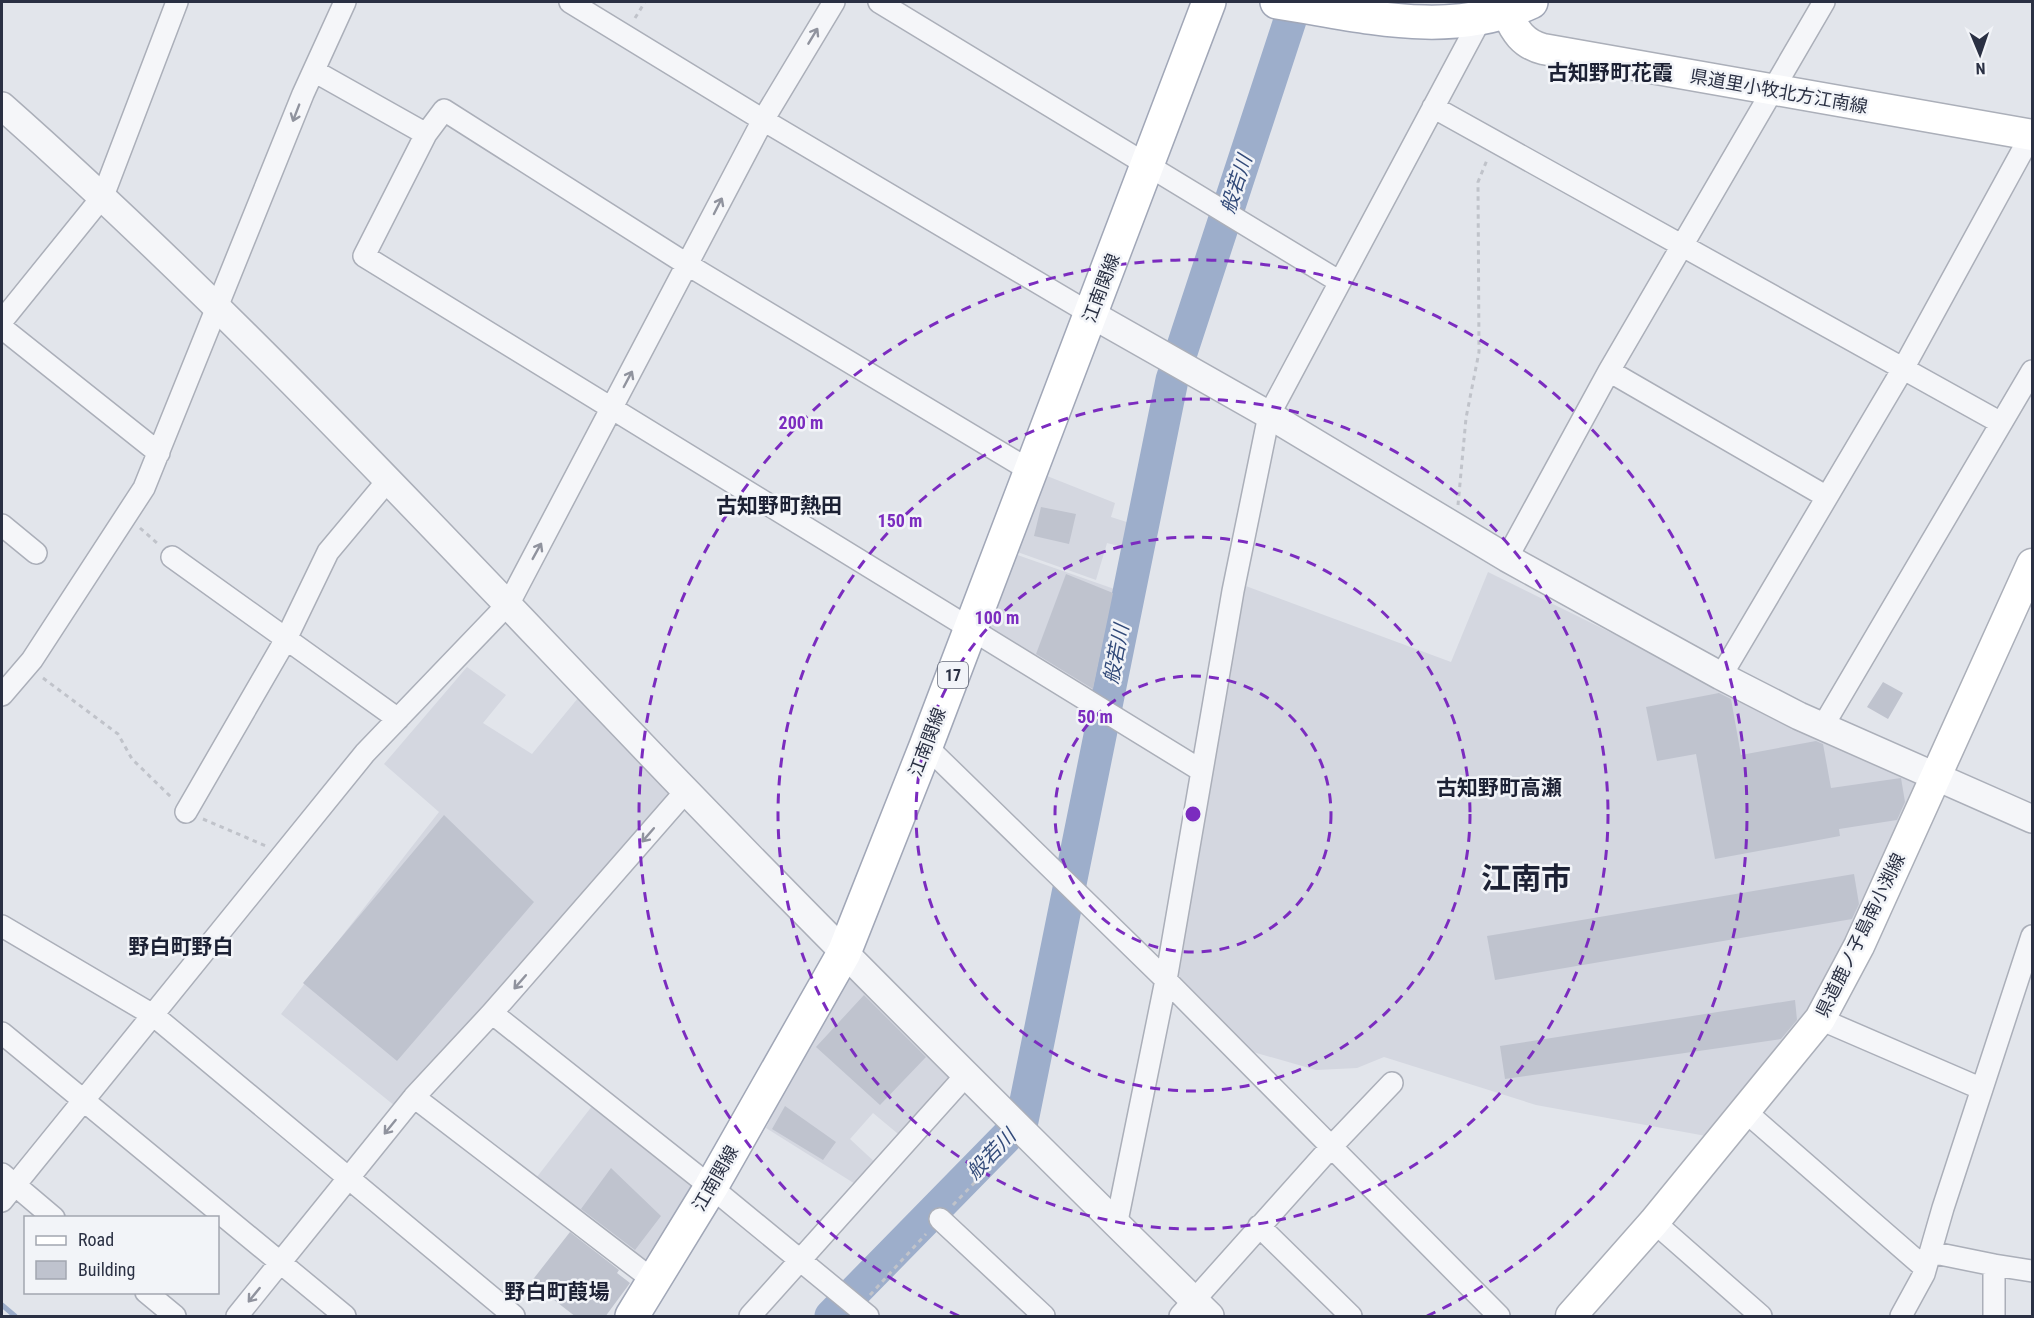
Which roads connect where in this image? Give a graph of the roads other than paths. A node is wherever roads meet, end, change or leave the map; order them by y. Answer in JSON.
{"nodes":[{"id":1,"x":177,"y":2,"type":"edge"},
{"id":2,"x":345,"y":2,"type":"edge"},
{"id":3,"x":570,"y":2,"type":"edge"},
{"id":4,"x":834,"y":2,"type":"edge"},
{"id":5,"x":879,"y":2,"type":"edge"},
{"id":6,"x":1209,"y":2,"type":"edge"},
{"id":7,"x":1277,"y":2,"type":"edge"},
{"id":8,"x":1824,"y":2,"type":"edge"},
{"id":9,"x":1506,"y":11,"type":"edge"},
{"id":10,"x":314,"y":70,"type":"junction"},
{"id":11,"x":1774,"y":90,"type":"junction"},
{"id":12,"x":2,"y":106,"type":"edge"},
{"id":13,"x":1433,"y":107,"type":"junction"},
{"id":14,"x":763,"y":120,"type":"junction"},
{"id":15,"x":426,"y":134,"type":"junction"},
{"id":16,"x":2032,"y":135,"type":"edge"},
{"id":17,"x":1148,"y":164,"type":"junction"},
{"id":18,"x":103,"y":196,"type":"junction"},
{"id":19,"x":1682,"y":247,"type":"junction"},
{"id":20,"x":688,"y":265,"type":"junction"},
{"id":21,"x":1340,"y":282,"type":"junction"},
{"id":22,"x":217,"y":305,"type":"junction"},
{"id":23,"x":1091,"y":314,"type":"junction"},
{"id":24,"x":2,"y":321,"type":"edge"},
{"id":25,"x":2,"y":328,"type":"edge"},
{"id":26,"x":1904,"y":368,"type":"junction"},
{"id":27,"x":1609,"y":371,"type":"junction"},
{"id":28,"x":2032,"y":371,"type":"edge"},
{"id":29,"x":612,"y":411,"type":"junction"},
{"id":30,"x":1269,"y":415,"type":"junction"},
{"id":31,"x":2001,"y":423,"type":"junction"},
{"id":32,"x":159,"y":453,"type":"junction"},
{"id":33,"x":1031,"y":471,"type":"junction"},
{"id":34,"x":389,"y":479,"type":"junction"},
{"id":35,"x":1827,"y":497,"type":"junction"},
{"id":36,"x":2,"y":525,"type":"edge"},
{"id":37,"x":36,"y":553,"type":"dead end"},
{"id":38,"x":172,"y":557,"type":"road end"},
{"id":39,"x":1507,"y":558,"type":"junction"},
{"id":40,"x":2032,"y":564,"type":"edge"},
{"id":41,"x":508,"y":603,"type":"junction"},
{"id":42,"x":970,"y":631,"type":"junction"},
{"id":43,"x":286,"y":639,"type":"junction"},
{"id":44,"x":1720,"y":676,"type":"junction"},
{"id":45,"x":2,"y":695,"type":"edge"},
{"id":46,"x":398,"y":719,"type":"junction"},
{"id":47,"x":1823,"y":726,"type":"junction"},
{"id":48,"x":926,"y":746,"type":"junction"},
{"id":49,"x":1202,"y":771,"type":"junction"},
{"id":50,"x":1935,"y":776,"type":"junction"},
{"id":51,"x":686,"y":791,"type":"junction"},
{"id":52,"x":186,"y":812,"type":"road end"},
{"id":53,"x":2032,"y":819,"type":"edge"},
{"id":54,"x":2,"y":926,"type":"edge"},
{"id":55,"x":2032,"y":936,"type":"edge"},
{"id":56,"x":844,"y":953,"type":"junction"},
{"id":57,"x":1166,"y":980,"type":"junction"},
{"id":58,"x":492,"y":1013,"type":"junction"},
{"id":59,"x":153,"y":1015,"type":"junction"},
{"id":60,"x":1820,"y":1019,"type":"junction"},
{"id":61,"x":2,"y":1033,"type":"edge"},
{"id":62,"x":967,"y":1074,"type":"junction"},
{"id":63,"x":1392,"y":1083,"type":"dead end"},
{"id":64,"x":1982,"y":1089,"type":"junction"},
{"id":65,"x":414,"y":1097,"type":"junction"},
{"id":66,"x":84,"y":1101,"type":"junction"},
{"id":67,"x":1746,"y":1112,"type":"junction"},
{"id":68,"x":1330,"y":1147,"type":"junction"},
{"id":69,"x":349,"y":1178,"type":"junction"},
{"id":70,"x":6,"y":1187,"type":"edge"},
{"id":71,"x":711,"y":1187,"type":"junction"},
{"id":72,"x":51,"y":1216,"type":"edge"},
{"id":73,"x":940,"y":1219,"type":"dead end"},
{"id":74,"x":1654,"y":1222,"type":"junction"},
{"id":75,"x":1116,"y":1226,"type":"junction"},
{"id":76,"x":1258,"y":1226,"type":"junction"},
{"id":77,"x":1928,"y":1260,"type":"junction"},
{"id":78,"x":802,"y":1261,"type":"junction"},
{"id":79,"x":281,"y":1262,"type":"junction"},
{"id":80,"x":1994,"y":1264,"type":"junction"},
{"id":81,"x":2032,"y":1271,"type":"edge"},
{"id":82,"x":653,"y":1280,"type":"junction"},
{"id":83,"x":147,"y":1294,"type":"edge"},
{"id":84,"x":1194,"y":1311,"type":"edge"},
{"id":85,"x":175,"y":1317,"type":"edge"},
{"id":86,"x":237,"y":1317,"type":"edge"},
{"id":87,"x":345,"y":1317,"type":"edge"},
{"id":88,"x":514,"y":1317,"type":"edge"},
{"id":89,"x":632,"y":1317,"type":"edge"},
{"id":90,"x":750,"y":1317,"type":"edge"},
{"id":91,"x":868,"y":1317,"type":"edge"},
{"id":92,"x":1044,"y":1317,"type":"edge"},
{"id":93,"x":1351,"y":1317,"type":"edge"},
{"id":94,"x":1499,"y":1317,"type":"edge"},
{"id":95,"x":1571,"y":1317,"type":"edge"},
{"id":96,"x":1761,"y":1317,"type":"edge"},
{"id":97,"x":1901,"y":1317,"type":"edge"},
{"id":98,"x":1994,"y":1317,"type":"edge"}],
"edges":[{"from":1,"to":18,"type":"street"},
{"from":2,"to":10,"type":"street"},
{"from":3,"to":14,"type":"street"},
{"from":14,"to":4,"type":"street","one_way":true},
{"from":5,"to":17,"type":"street"},
{"from":6,"to":17,"type":"main road","name":"江南関線","number":"17"},
{"from":7,"to":9,"type":"main road"},
{"from":8,"to":11,"type":"street"},
{"from":9,"to":11,"type":"main road","name":"県道里小牧北方江南線"},
{"from":9,"to":13,"type":"street"},
{"from":10,"to":15,"type":"street"},
{"from":10,"to":22,"type":"street","one_way":true},
{"from":11,"to":16,"type":"main road","name":"県道里小牧北方江南線"},
{"from":11,"to":19,"type":"street"},
{"from":12,"to":18,"type":"street"},
{"from":13,"to":19,"type":"street"},
{"from":13,"to":21,"type":"street"},
{"from":20,"to":14,"type":"street","one_way":true},
{"from":14,"to":23,"type":"street"},
{"from":15,"to":20,"type":"street"},
{"from":15,"to":29,"type":"street"},
{"from":16,"to":26,"type":"street"},
{"from":17,"to":21,"type":"street"},
{"from":17,"to":23,"type":"main road","name":"江南関線","number":"17"},
{"from":18,"to":22,"type":"street"},
{"from":18,"to":24,"type":"street"},
{"from":19,"to":26,"type":"street"},
{"from":19,"to":27,"type":"street"},
{"from":29,"to":20,"type":"street","one_way":true},
{"from":20,"to":33,"type":"street"},
{"from":21,"to":30,"type":"street"},
{"from":22,"to":32,"type":"street"},
{"from":22,"to":34,"type":"street"},
{"from":23,"to":30,"type":"street"},
{"from":23,"to":33,"type":"main road","name":"江南関線","number":"17"},
{"from":25,"to":32,"type":"street"},
{"from":26,"to":31,"type":"street"},
{"from":26,"to":35,"type":"street"},
{"from":27,"to":35,"type":"street"},
{"from":27,"to":39,"type":"street"},
{"from":28,"to":31,"type":"street"},
{"from":41,"to":29,"type":"street","one_way":true},
{"from":29,"to":42,"type":"street"},
{"from":30,"to":39,"type":"street"},
{"from":30,"to":49,"type":"street"},
{"from":31,"to":47,"type":"street"},
{"from":32,"to":45,"type":"street"},
{"from":33,"to":42,"type":"main road","name":"江南関線","number":"17"},
{"from":34,"to":41,"type":"street"},
{"from":34,"to":43,"type":"street"},
{"from":35,"to":44,"type":"street"},
{"from":36,"to":37,"type":"street"},
{"from":38,"to":43,"type":"street"},
{"from":39,"to":44,"type":"street"},
{"from":40,"to":50,"type":"main road","name":"県道鹿ノ子島南小渕線"},
{"from":41,"to":46,"type":"street"},
{"from":41,"to":51,"type":"street"},
{"from":42,"to":48,"type":"main road","name":"江南関線","number":"17"},
{"from":42,"to":49,"type":"street"},
{"from":43,"to":46,"type":"street"},
{"from":43,"to":52,"type":"street"},
{"from":44,"to":47,"type":"street"},
{"from":46,"to":59,"type":"street"},
{"from":47,"to":50,"type":"street"},
{"from":48,"to":56,"type":"main road","name":"江南関線","number":"17"},
{"from":48,"to":57,"type":"street"},
{"from":49,"to":57,"type":"street"},
{"from":50,"to":53,"type":"street"},
{"from":50,"to":60,"type":"main road","name":"県道鹿ノ子島南小渕線"},
{"from":51,"to":56,"type":"street"},
{"from":51,"to":58,"type":"street","one_way":true},
{"from":54,"to":59,"type":"street"},
{"from":55,"to":64,"type":"street"},
{"from":56,"to":62,"type":"street"},
{"from":56,"to":71,"type":"main road","name":"江南関線","number":"17"},
{"from":57,"to":68,"type":"street"},
{"from":57,"to":75,"type":"street"},
{"from":58,"to":65,"type":"street"},
{"from":58,"to":71,"type":"street"},
{"from":59,"to":66,"type":"street"},
{"from":59,"to":69,"type":"street"},
{"from":60,"to":64,"type":"street"},
{"from":60,"to":67,"type":"main road","name":"県道鹿ノ子島南小渕線"},
{"from":61,"to":66,"type":"street"},
{"from":62,"to":75,"type":"street"},
{"from":62,"to":78,"type":"street"},
{"from":63,"to":68,"type":"street"},
{"from":64,"to":77,"type":"street"},
{"from":65,"to":69,"type":"street","one_way":true},
{"from":65,"to":82,"type":"street"},
{"from":66,"to":70,"type":"street"},
{"from":66,"to":79,"type":"street"},
{"from":67,"to":74,"type":"main road","name":"県道鹿ノ子島南小渕線"},
{"from":67,"to":77,"type":"street"},
{"from":68,"to":76,"type":"street"},
{"from":68,"to":94,"type":"street"},
{"from":69,"to":79,"type":"street"},
{"from":69,"to":88,"type":"street"},
{"from":70,"to":72,"type":"street"},
{"from":71,"to":78,"type":"street"},
{"from":71,"to":82,"type":"main road","name":"江南関線","number":"17"},
{"from":73,"to":92,"type":"street"},
{"from":74,"to":95,"type":"main road","name":"県道鹿ノ子島南小渕線"},
{"from":74,"to":96,"type":"street"},
{"from":75,"to":84,"type":"street"},
{"from":76,"to":84,"type":"street"},
{"from":76,"to":93,"type":"street"},
{"from":77,"to":80,"type":"street"},
{"from":77,"to":97,"type":"street"},
{"from":78,"to":90,"type":"street"},
{"from":78,"to":91,"type":"street"},
{"from":79,"to":86,"type":"street","one_way":true},
{"from":79,"to":87,"type":"street"},
{"from":80,"to":81,"type":"street"},
{"from":80,"to":98,"type":"street"},
{"from":82,"to":89,"type":"main road","name":"江南関線","number":"17"},
{"from":83,"to":85,"type":"street"}]}
